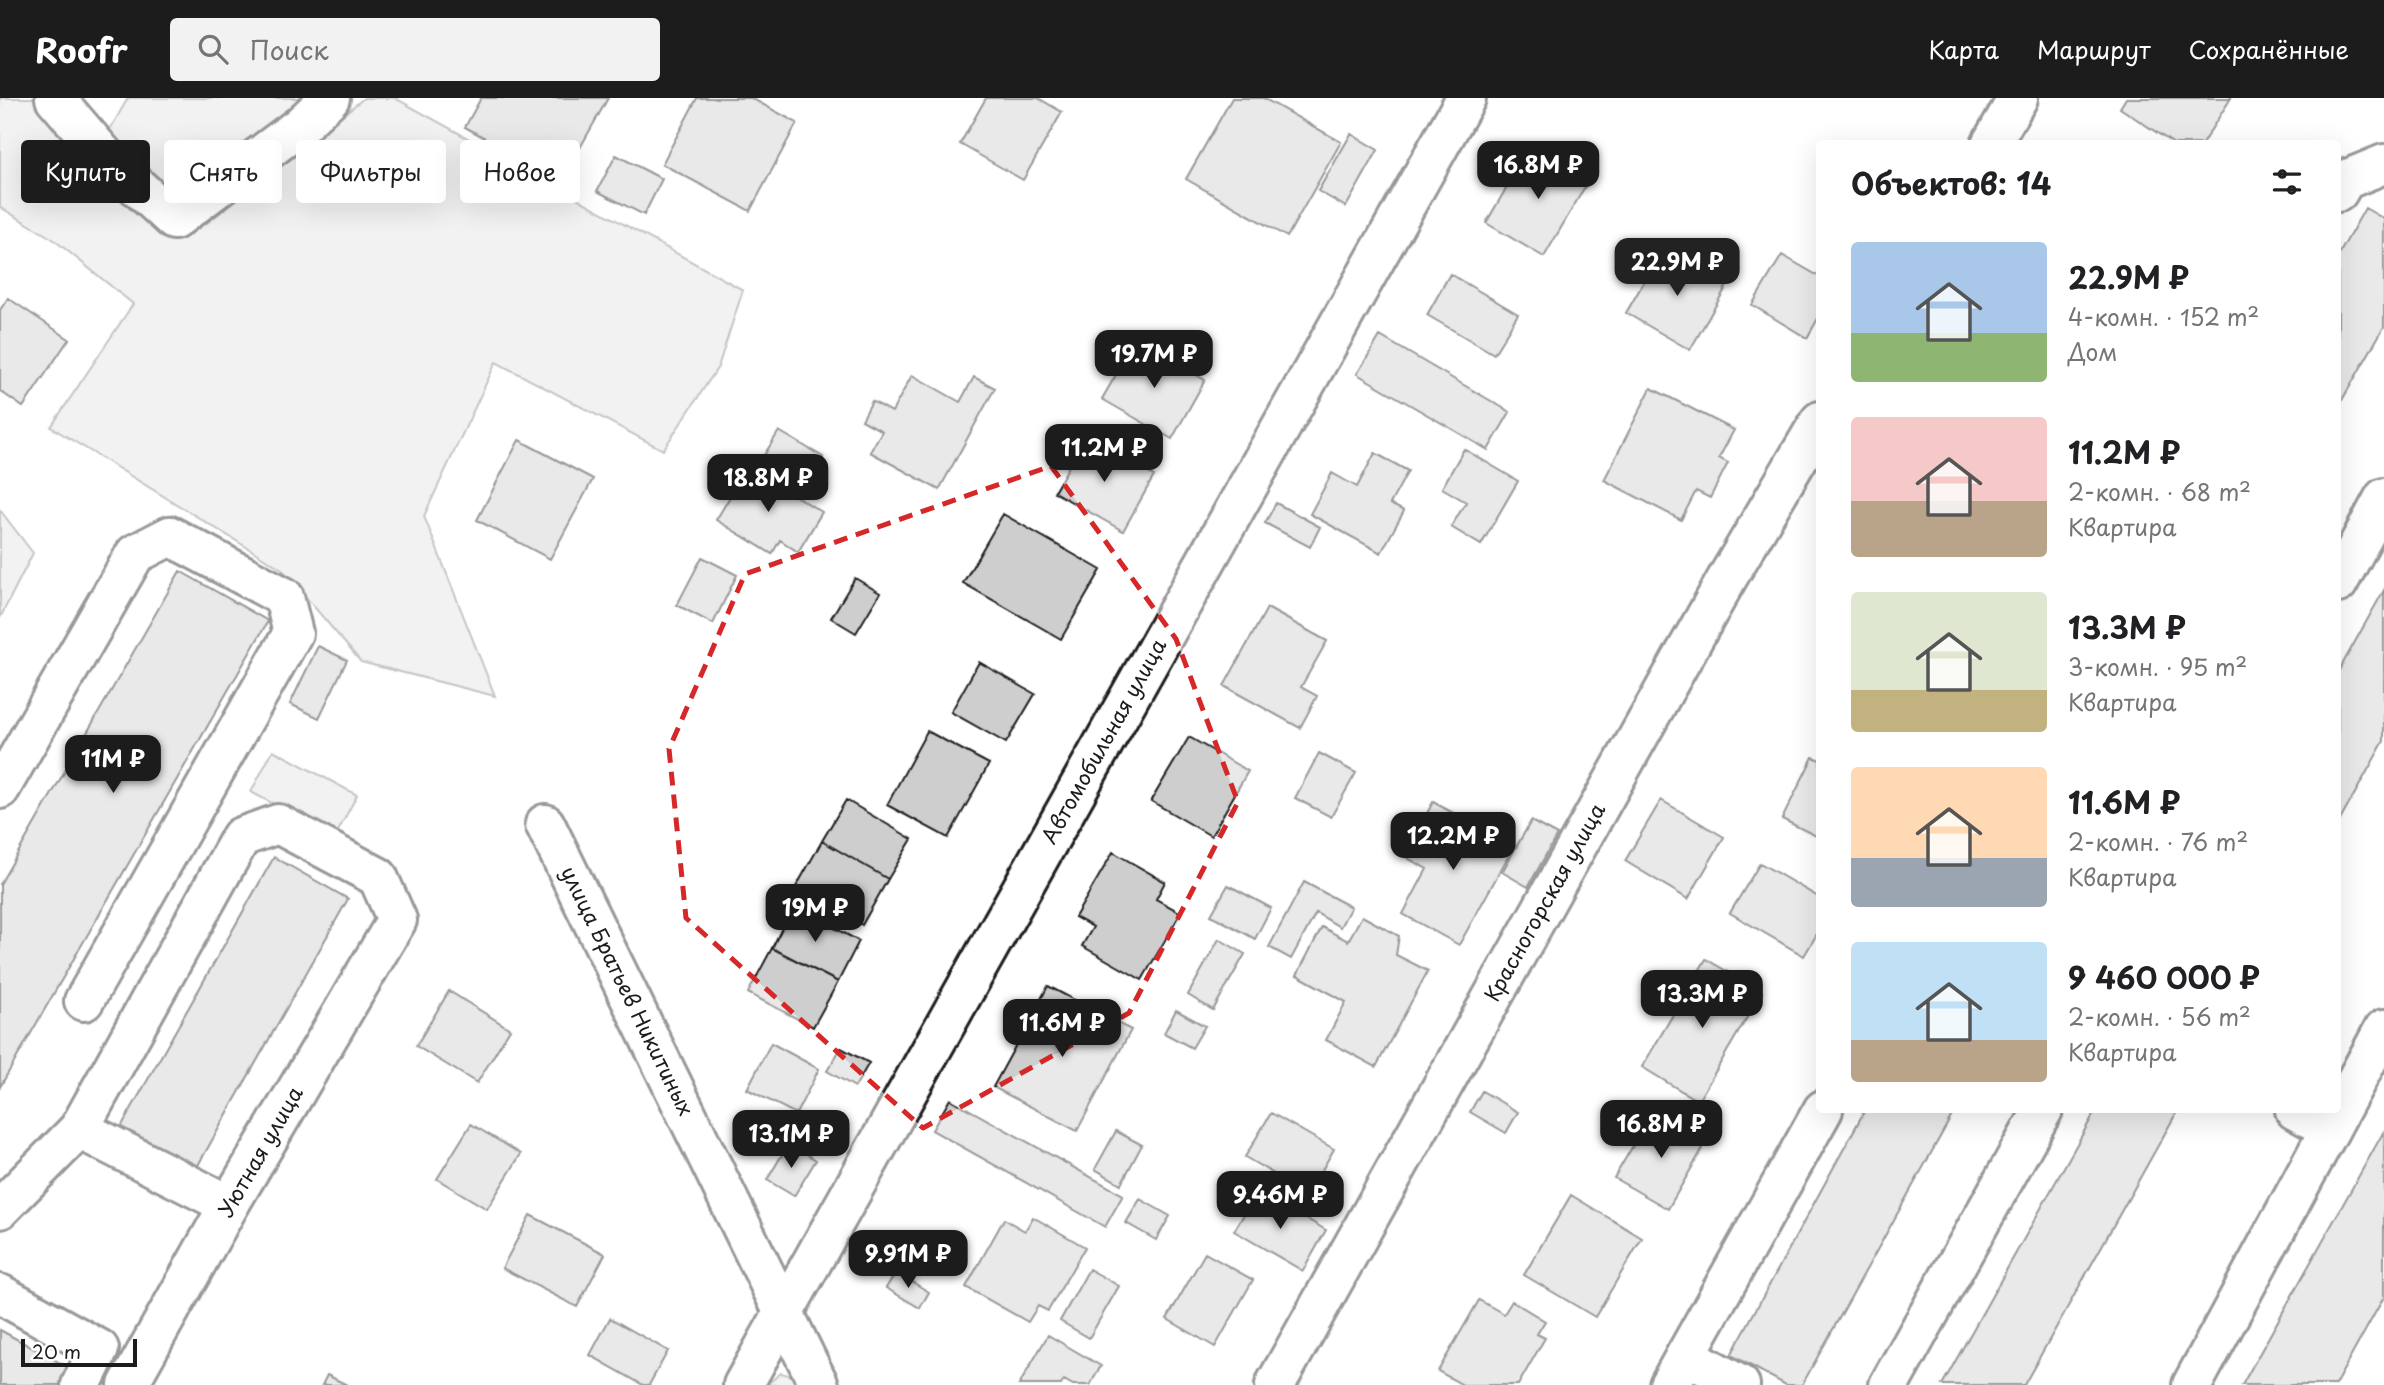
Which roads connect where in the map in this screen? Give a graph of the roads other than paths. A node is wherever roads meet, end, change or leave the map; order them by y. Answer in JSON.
{"nodes":[{"id":1,"x":55,"y":98,"type":"edge"},
{"id":2,"x":330,"y":98,"type":"edge"},
{"id":3,"x":1466,"y":98,"type":"edge"},
{"id":4,"x":2018,"y":98,"type":"edge"},
{"id":5,"x":1993,"y":140,"type":"edge"},
{"id":6,"x":2384,"y":164,"type":"edge"},
{"id":7,"x":2341,"y":187,"type":"edge"},
{"id":8,"x":1816,"y":428,"type":"edge"},
{"id":9,"x":2384,"y":498,"type":"edge"},
{"id":10,"x":2341,"y":577,"type":"edge"},
{"id":11,"x":0,"y":789,"type":"edge"},
{"id":12,"x":545,"y":824,"type":"dead end"},
{"id":13,"x":84,"y":1001,"type":"dead end"},
{"id":14,"x":2384,"y":1029,"type":"edge"},
{"id":15,"x":2341,"y":1109,"type":"edge"},
{"id":16,"x":1821,"y":1113,"type":"edge"},
{"id":17,"x":2041,"y":1113,"type":"edge"},
{"id":18,"x":2301,"y":1113,"type":"edge"},
{"id":19,"x":2339,"y":1113,"type":"edge"},
{"id":20,"x":79,"y":1129,"type":"junction"},
{"id":21,"x":2330,"y":1129,"type":"junction"},
{"id":22,"x":229,"y":1205,"type":"junction"},
{"id":23,"x":0,"y":1209,"type":"edge"},
{"id":24,"x":0,"y":1294,"type":"edge"},
{"id":25,"x":784,"y":1311,"type":"junction"},
{"id":26,"x":1677,"y":1370,"type":"edge"},
{"id":27,"x":81,"y":1385,"type":"edge"},
{"id":28,"x":128,"y":1385,"type":"edge"},
{"id":29,"x":743,"y":1385,"type":"edge"},
{"id":30,"x":819,"y":1385,"type":"edge"},
{"id":31,"x":1275,"y":1385,"type":"edge"},
{"id":32,"x":1740,"y":1385,"type":"edge"},
{"id":33,"x":1889,"y":1385,"type":"edge"},
{"id":34,"x":2192,"y":1385,"type":"edge"}],
"edges":[{"from":1,"to":2,"type":"street"},
{"from":3,"to":25,"type":"street","name":"Автомобильная улица"},
{"from":4,"to":5,"type":"street"},
{"from":6,"to":7,"type":"street"},
{"from":8,"to":31,"type":"street","name":"Красногорская улица"},
{"from":9,"to":10,"type":"street"},
{"from":11,"to":13,"type":"street"},
{"from":12,"to":25,"type":"street","name":"улица Братьев Никитиных"},
{"from":14,"to":15,"type":"street"},
{"from":16,"to":26,"type":"street"},
{"from":17,"to":33,"type":"street"},
{"from":18,"to":21,"type":"street"},
{"from":19,"to":21,"type":"street"},
{"from":20,"to":22,"type":"street"},
{"from":20,"to":22,"type":"street","name":"Уютная улица"},
{"from":20,"to":23,"type":"street"},
{"from":21,"to":34,"type":"street"},
{"from":22,"to":28,"type":"street","name":"Уютная улица"},
{"from":24,"to":27,"type":"street"},
{"from":25,"to":29,"type":"street","name":"Автомобильная улица"},
{"from":25,"to":30,"type":"street","name":"улица Братьев Никитиных"},
{"from":26,"to":32,"type":"street"}]}
